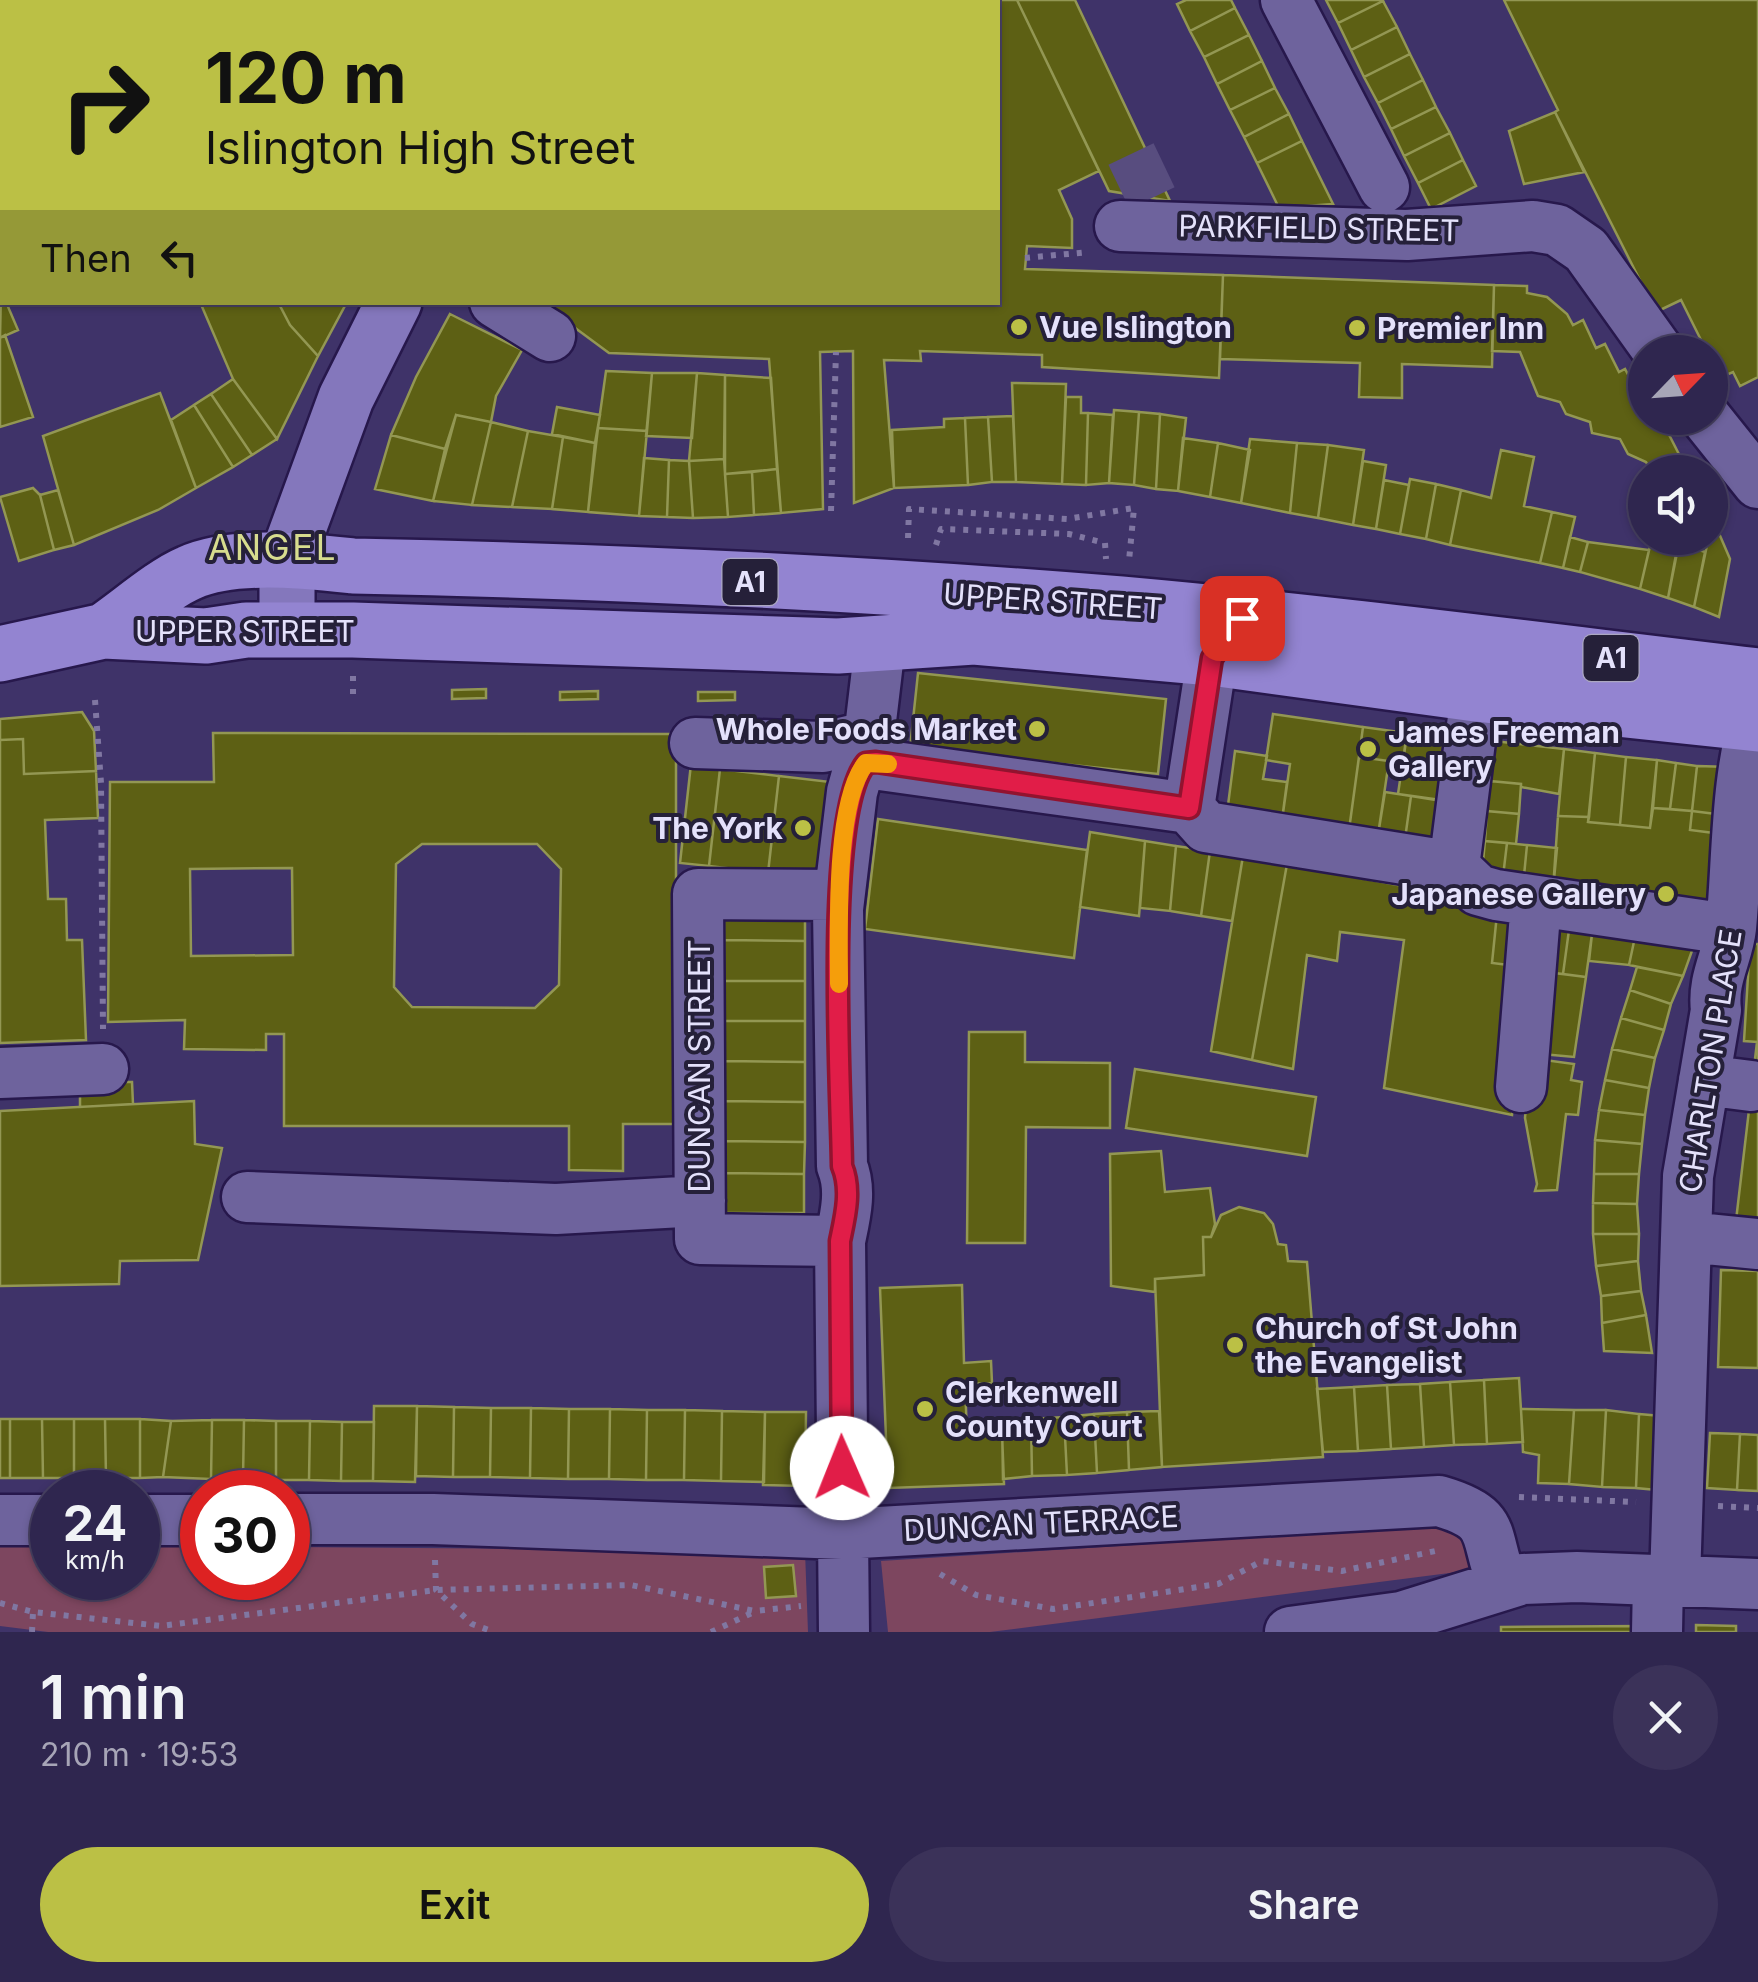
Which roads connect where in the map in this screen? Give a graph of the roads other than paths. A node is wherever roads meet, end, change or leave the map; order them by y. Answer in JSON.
{"nodes":[{"id":1,"x":1286,"y":0,"type":"edge"},
{"id":2,"x":1384,"y":187,"type":"dead end"},
{"id":3,"x":1146,"y":217,"type":"road end"},
{"id":4,"x":392,"y":305,"type":"edge"},
{"id":5,"x":500,"y":305,"type":"edge"},
{"id":6,"x":1648,"y":335,"type":"edge"},
{"id":7,"x":550,"y":336,"type":"dead end"},
{"id":8,"x":1720,"y":435,"type":"edge"},
{"id":9,"x":1758,"y":483,"type":"edge"},
{"id":10,"x":287,"y":559,"type":"junction"},
{"id":11,"x":288,"y":629,"type":"junction"},
{"id":12,"x":104,"y":631,"type":"junction"},
{"id":13,"x":1227,"y":638,"type":"junction"},
{"id":14,"x":880,"y":645,"type":"junction"},
{"id":15,"x":2,"y":646,"type":"edge"},
{"id":16,"x":1476,"y":694,"type":"junction"},
{"id":17,"x":1757,"y":708,"type":"edge"},
{"id":18,"x":881,"y":727,"type":"junction"},
{"id":19,"x":695,"y":743,"type":"dead end"},
{"id":20,"x":1189,"y":808,"type":"junction"},
{"id":21,"x":1454,"y":867,"type":"junction"},
{"id":22,"x":839,"y":895,"type":"junction"},
{"id":23,"x":1536,"y":902,"type":"junction"},
{"id":24,"x":1739,"y":930,"type":"edge"},
{"id":25,"x":103,"y":1069,"type":"road end"},
{"id":26,"x":0,"y":1073,"type":"edge"},
{"id":27,"x":1520,"y":1087,"type":"dead end"},
{"id":28,"x":247,"y":1197,"type":"dead end"},
{"id":29,"x":700,"y":1201,"type":"junction"},
{"id":30,"x":1687,"y":1237,"type":"junction"},
{"id":31,"x":840,"y":1241,"type":"junction"},
{"id":32,"x":1758,"y":1244,"type":"edge"},
{"id":33,"x":310,"y":1519,"type":"edge"},
{"id":34,"x":0,"y":1520,"type":"edge"},
{"id":35,"x":30,"y":1520,"type":"edge"},
{"id":36,"x":842,"y":1534,"type":"junction"},
{"id":37,"x":1667,"y":1580,"type":"junction"},
{"id":38,"x":1502,"y":1584,"type":"junction"},
{"id":39,"x":1758,"y":1584,"type":"edge"},
{"id":40,"x":826,"y":1619,"type":"edge"},
{"id":41,"x":1440,"y":1620,"type":"edge"},
{"id":42,"x":1290,"y":1632,"type":"edge"},
{"id":43,"x":1657,"y":1632,"type":"edge"}],
"edges":[{"from":1,"to":2,"type":"street"},
{"from":3,"to":6,"type":"street","name":"PARKFIELD STREET"},
{"from":4,"to":10,"type":"main road"},
{"from":5,"to":7,"type":"street"},
{"from":8,"to":9,"type":"street"},
{"from":10,"to":11,"type":"main road"},
{"from":10,"to":12,"type":"highway","name":"UPPER STREET","number":"A1"},
{"from":10,"to":13,"type":"highway","name":"UPPER STREET","number":"A1"},
{"from":11,"to":12,"type":"highway","name":"UPPER STREET","number":"A1"},
{"from":11,"to":14,"type":"highway","name":"UPPER STREET","number":"A1"},
{"from":12,"to":15,"type":"highway","number":"A1"},
{"from":13,"to":14,"type":"highway","name":"UPPER STREET","number":"A1"},
{"from":13,"to":16,"type":"highway","name":"UPPER STREET","number":"A1"},
{"from":13,"to":17,"type":"highway","name":"UPPER STREET","number":"A1"},
{"from":13,"to":20,"type":"street"},
{"from":14,"to":18,"type":"street"},
{"from":16,"to":17,"type":"highway","name":"UPPER STREET","number":"A1"},
{"from":16,"to":21,"type":"street"},
{"from":17,"to":30,"type":"street","name":"CHARLTON PLACE"},
{"from":18,"to":19,"type":"street"},
{"from":18,"to":20,"type":"street"},
{"from":18,"to":22,"type":"street"},
{"from":20,"to":21,"type":"street"},
{"from":21,"to":23,"type":"street"},
{"from":22,"to":29,"type":"street","name":"DUNCAN STREET"},
{"from":22,"to":31,"type":"street"},
{"from":23,"to":24,"type":"street"},
{"from":23,"to":27,"type":"street"},
{"from":25,"to":26,"type":"street"},
{"from":28,"to":29,"type":"street"},
{"from":29,"to":31,"type":"street","name":"DUNCAN STREET"},
{"from":30,"to":32,"type":"street"},
{"from":30,"to":37,"type":"street","name":"CHARLTON PLACE"},
{"from":31,"to":36,"type":"street"},
{"from":33,"to":36,"type":"street","name":"DUNCAN TERRACE"},
{"from":34,"to":35,"type":"street"},
{"from":36,"to":38,"type":"street","name":"DUNCAN TERRACE"},
{"from":36,"to":40,"type":"street"},
{"from":37,"to":38,"type":"street"},
{"from":37,"to":39,"type":"street"},
{"from":37,"to":43,"type":"street","name":"CHARLTON PLACE"},
{"from":38,"to":41,"type":"street"},
{"from":41,"to":42,"type":"street"}]}
